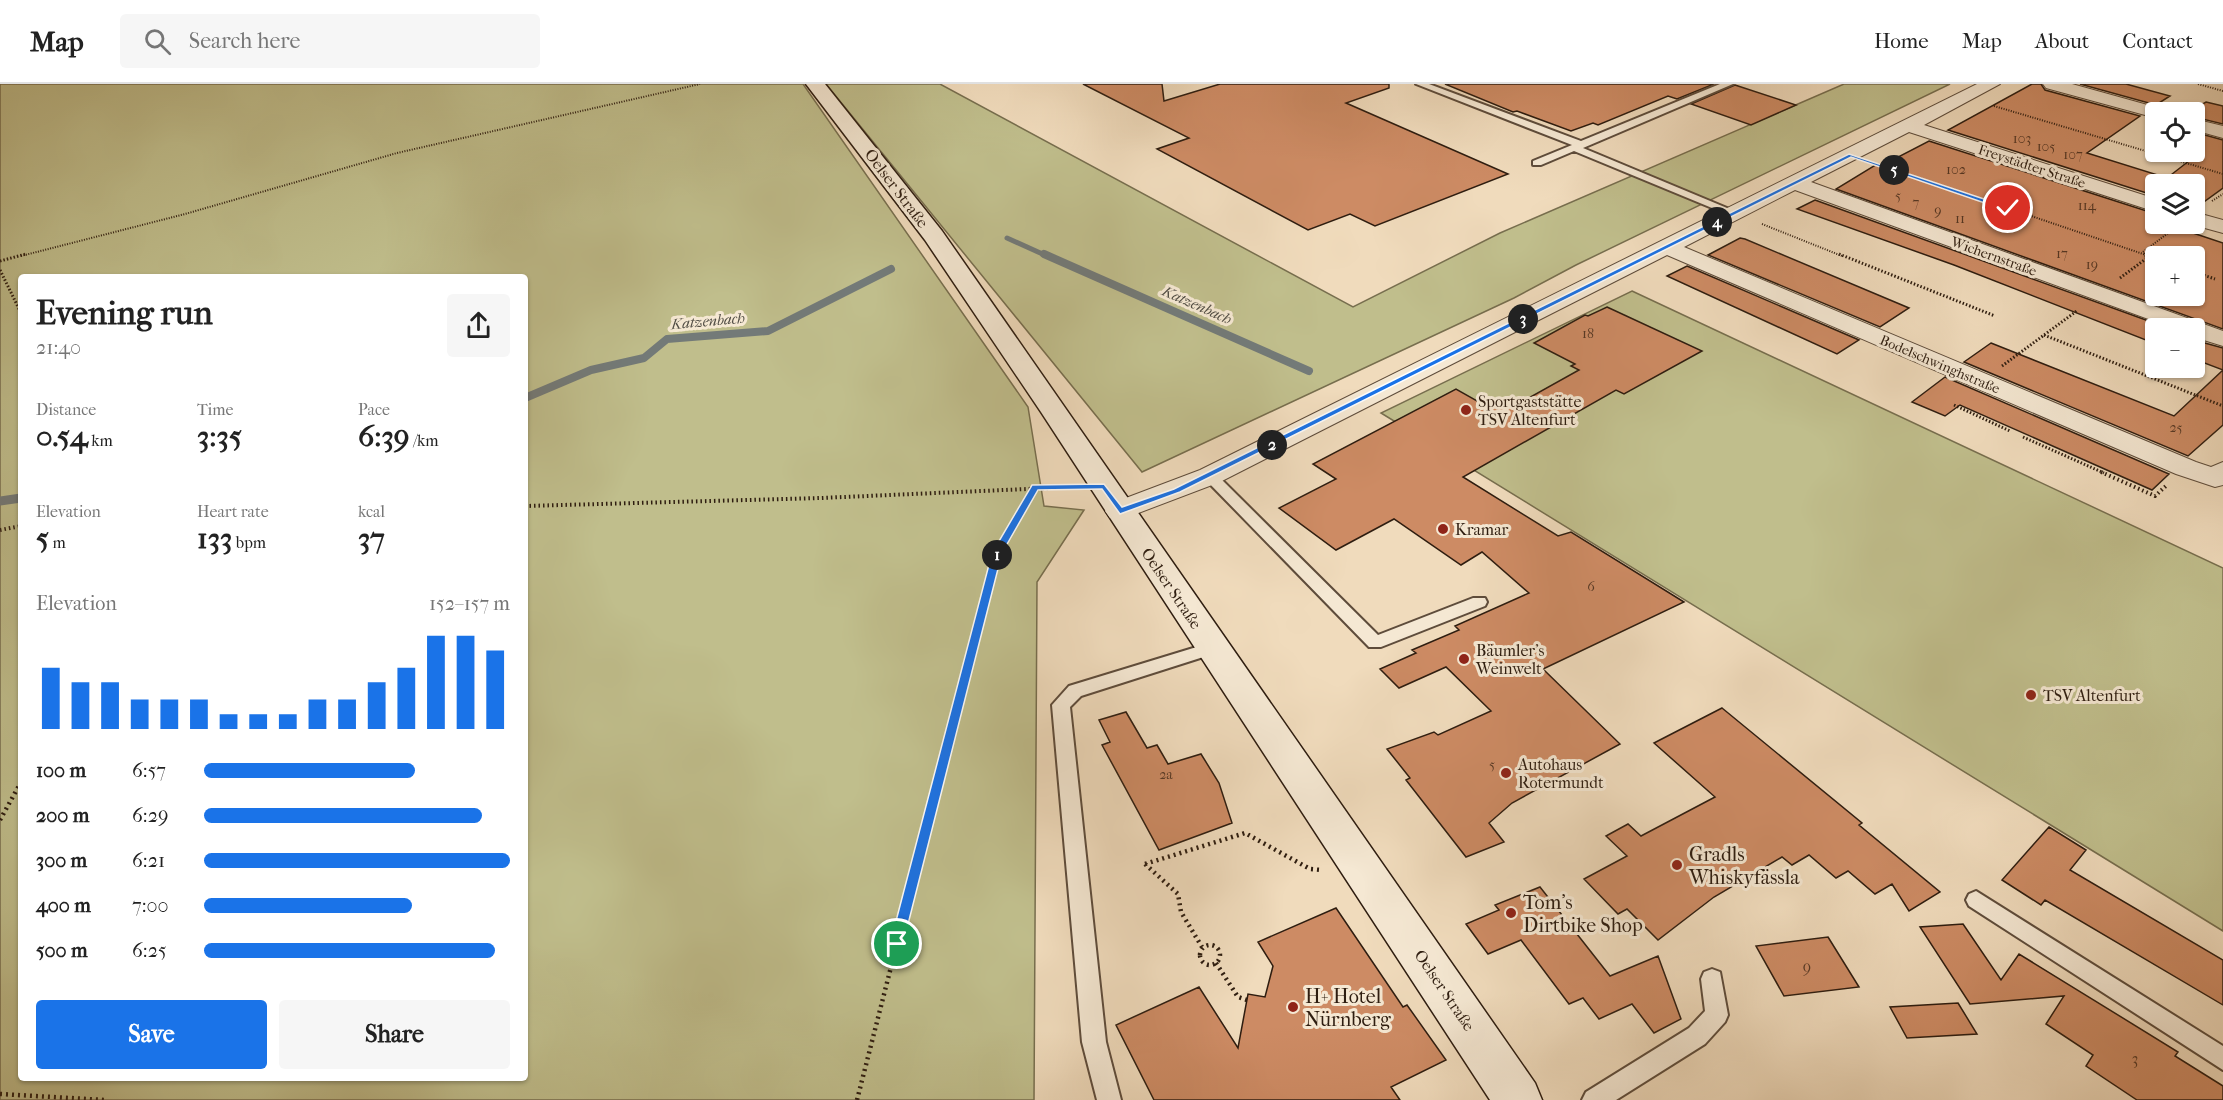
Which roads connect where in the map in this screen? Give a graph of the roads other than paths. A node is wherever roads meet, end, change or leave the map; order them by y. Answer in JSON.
{"nodes":[{"id":1,"x":815,"y":84,"type":"edge"},
{"id":2,"x":1421,"y":84,"type":"edge"},
{"id":3,"x":1728,"y":84,"type":"edge"},
{"id":4,"x":1991,"y":84,"type":"edge"},
{"id":5,"x":2052,"y":84,"type":"edge"},
{"id":6,"x":2145,"y":110,"type":"edge"},
{"id":7,"x":1909,"y":126,"type":"junction"},
{"id":8,"x":2205,"y":127,"type":"edge"},
{"id":9,"x":2223,"y":132,"type":"edge"},
{"id":10,"x":1578,"y":147,"type":"junction"},
{"id":11,"x":1537,"y":164,"type":"dead end"},
{"id":12,"x":1794,"y":183,"type":"junction"},
{"id":13,"x":2145,"y":202,"type":"edge"},
{"id":14,"x":1734,"y":213,"type":"junction"},
{"id":15,"x":2205,"y":221,"type":"edge"},
{"id":16,"x":2223,"y":227,"type":"edge"},
{"id":17,"x":1666,"y":247,"type":"junction"},
{"id":18,"x":2164,"y":318,"type":"edge"},
{"id":19,"x":2205,"y":333,"type":"edge"},
{"id":20,"x":2223,"y":339,"type":"edge"},
{"id":21,"x":2219,"y":474,"type":"edge"},
{"id":22,"x":1210,"y":476,"type":"junction"},
{"id":23,"x":1112,"y":499,"type":"junction"},
{"id":24,"x":1479,"y":602,"type":"dead end"},
{"id":25,"x":1212,"y":648,"type":"junction"},
{"id":26,"x":1976,"y":900,"type":"dead end"},
{"id":27,"x":1712,"y":979,"type":"dead end"},
{"id":28,"x":2223,"y":1059,"type":"edge"},
{"id":29,"x":1109,"y":1100,"type":"edge"},
{"id":30,"x":1518,"y":1100,"type":"edge"},
{"id":31,"x":1594,"y":1100,"type":"edge"}],
"edges":[{"from":1,"to":23,"type":"main road","name":"Oelser Straße"},
{"from":2,"to":10,"type":"lane"},
{"from":3,"to":10,"type":"lane"},
{"from":4,"to":7,"type":"street"},
{"from":5,"to":6,"type":"street"},
{"from":7,"to":12,"type":"street"},
{"from":7,"to":13,"type":"street","name":"Freystädter Straße"},
{"from":8,"to":9,"type":"street"},
{"from":10,"to":11,"type":"lane"},
{"from":10,"to":14,"type":"lane"},
{"from":12,"to":14,"type":"street"},
{"from":12,"to":18,"type":"street","name":"Wichernstraße"},
{"from":14,"to":17,"type":"street"},
{"from":15,"to":16,"type":"street"},
{"from":17,"to":21,"type":"street","name":"Bodelschwinghstraße"},
{"from":17,"to":22,"type":"street"},
{"from":19,"to":20,"type":"street","name":"Wichernstraße"},
{"from":22,"to":23,"type":"street"},
{"from":22,"to":24,"type":"lane"},
{"from":23,"to":25,"type":"main road","name":"Oelser Straße"},
{"from":25,"to":29,"type":"lane"},
{"from":25,"to":30,"type":"main road","name":"Oelser Straße"},
{"from":26,"to":28,"type":"lane"},
{"from":27,"to":31,"type":"lane"}]}
